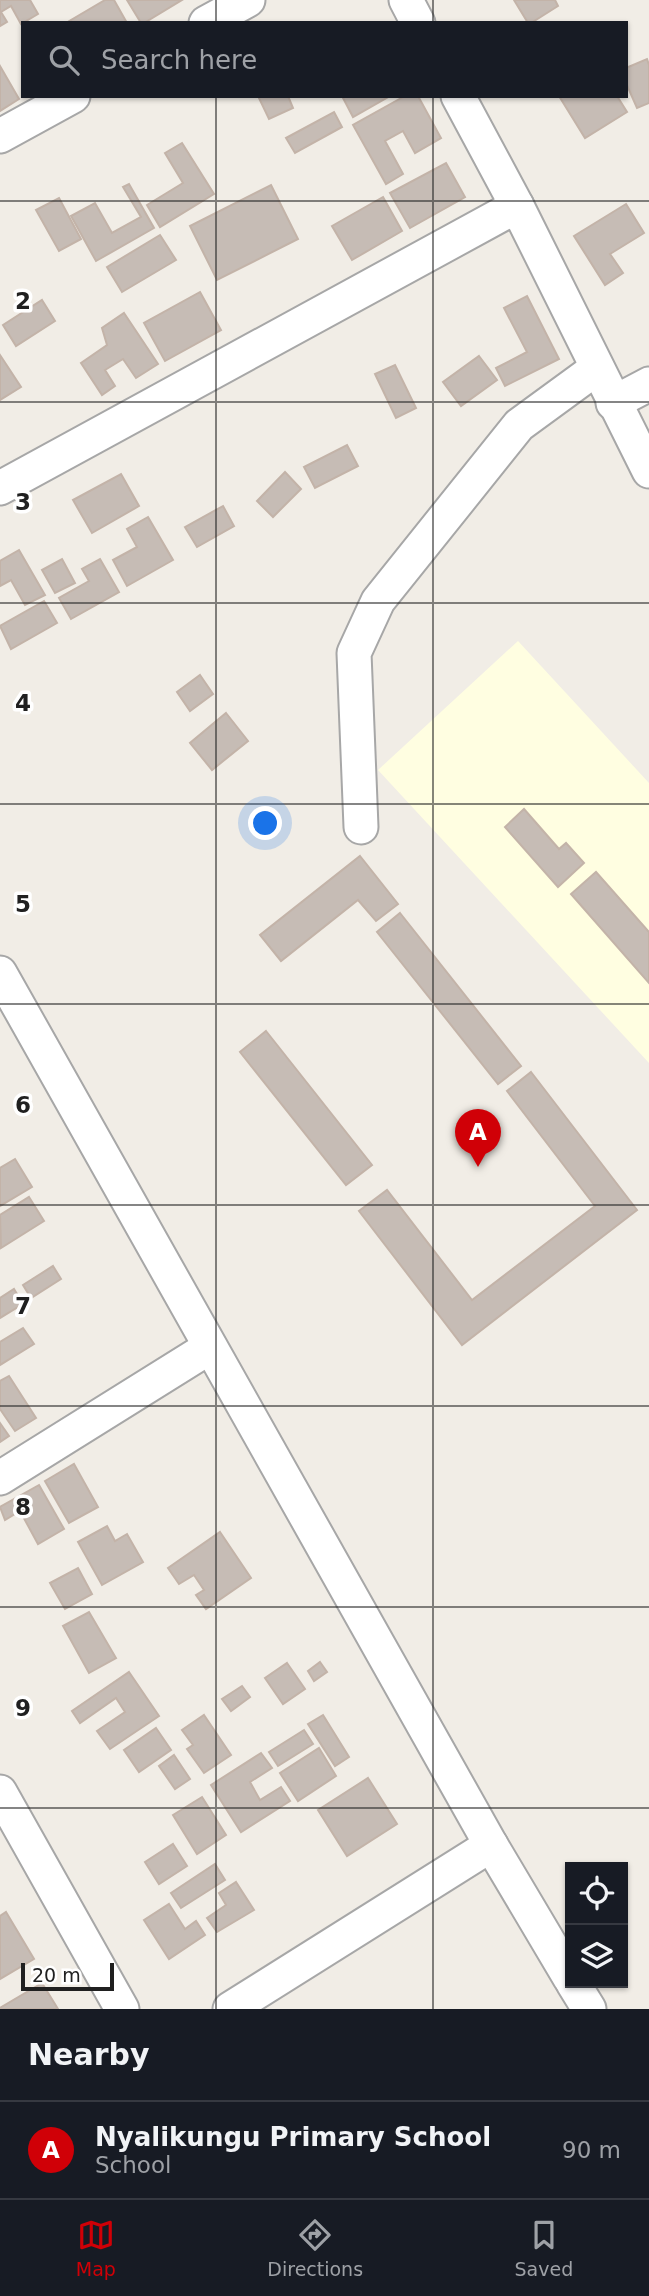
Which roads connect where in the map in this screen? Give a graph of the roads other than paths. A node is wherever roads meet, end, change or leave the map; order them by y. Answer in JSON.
{"nodes":[{"id":1,"x":248,"y":0,"type":"edge"},
{"id":2,"x":406,"y":0,"type":"edge"},
{"id":3,"x":210,"y":21,"type":"edge"},
{"id":4,"x":417,"y":21,"type":"edge"},
{"id":5,"x":69,"y":98,"type":"edge"},
{"id":6,"x":459,"y":98,"type":"edge"},
{"id":7,"x":0,"y":136,"type":"edge"},
{"id":8,"x":517,"y":206,"type":"junction"},
{"id":9,"x":597,"y":368,"type":"junction"},
{"id":10,"x":649,"y":384,"type":"edge"},
{"id":11,"x":613,"y":403,"type":"junction"},
{"id":12,"x":649,"y":471,"type":"edge"},
{"id":13,"x":0,"y":488,"type":"edge"},
{"id":14,"x":360,"y":827,"type":"dead end"},
{"id":15,"x":0,"y":973,"type":"edge"},
{"id":16,"x":210,"y":1347,"type":"junction"},
{"id":17,"x":0,"y":1478,"type":"edge"},
{"id":18,"x":0,"y":1792,"type":"edge"},
{"id":19,"x":491,"y":1845,"type":"junction"},
{"id":20,"x":565,"y":1970,"type":"edge"},
{"id":21,"x":576,"y":1988,"type":"edge"},
{"id":22,"x":122,"y":2009,"type":"edge"},
{"id":23,"x":230,"y":2009,"type":"edge"},
{"id":24,"x":589,"y":2009,"type":"edge"}],
"edges":[{"from":1,"to":3,"type":"street"},
{"from":2,"to":4,"type":"street"},
{"from":5,"to":7,"type":"street"},
{"from":6,"to":8,"type":"street"},
{"from":8,"to":9,"type":"street"},
{"from":8,"to":13,"type":"street"},
{"from":9,"to":11,"type":"street"},
{"from":9,"to":14,"type":"street"},
{"from":10,"to":11,"type":"street"},
{"from":11,"to":12,"type":"street"},
{"from":15,"to":16,"type":"street"},
{"from":16,"to":17,"type":"street"},
{"from":16,"to":19,"type":"street"},
{"from":18,"to":22,"type":"street"},
{"from":19,"to":20,"type":"street"},
{"from":19,"to":23,"type":"street"},
{"from":21,"to":24,"type":"street"}]}
